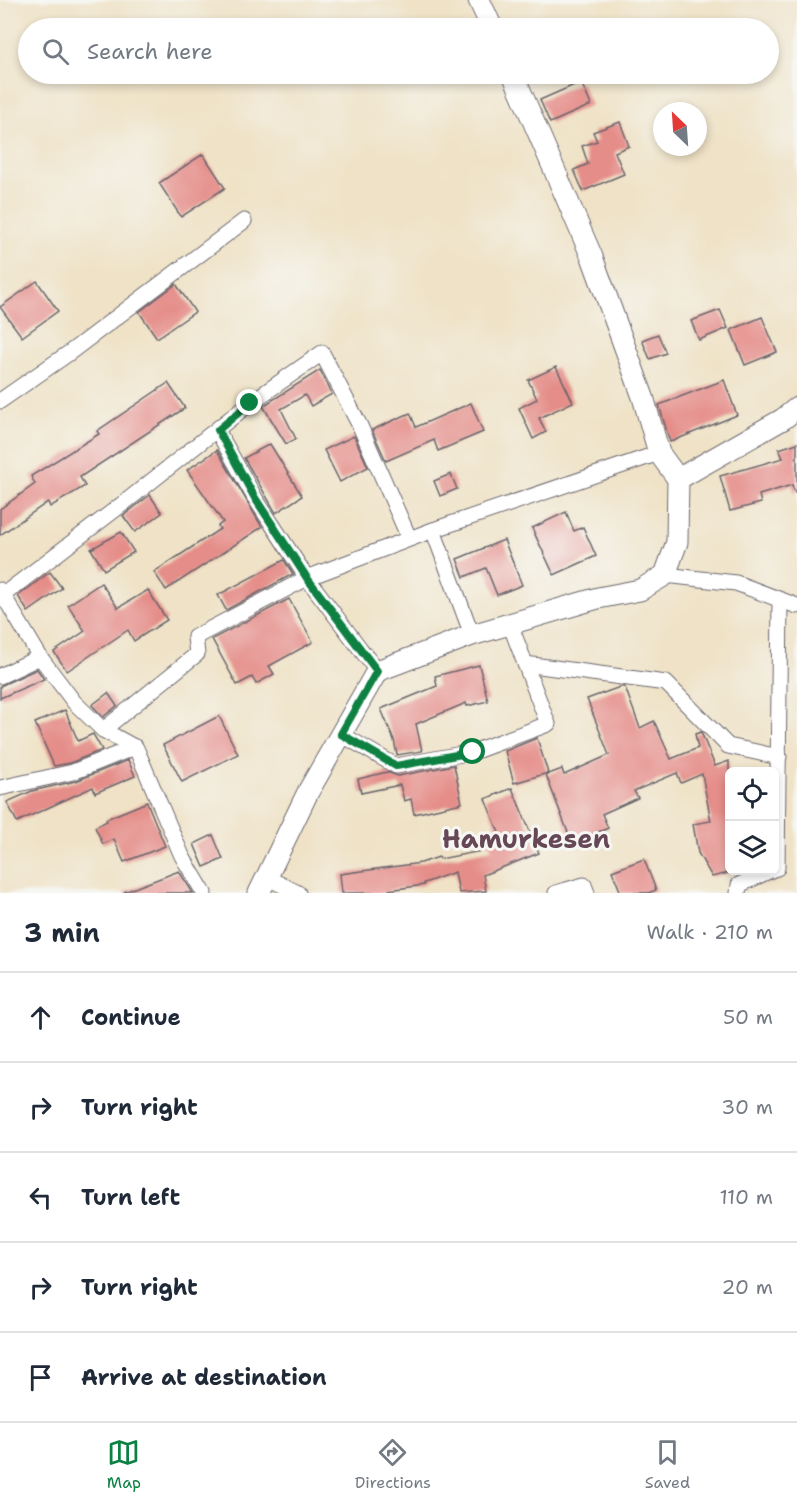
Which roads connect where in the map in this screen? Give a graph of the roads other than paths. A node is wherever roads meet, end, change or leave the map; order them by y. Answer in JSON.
{"nodes":[{"id":1,"x":479,"y":0,"type":"edge"},
{"id":2,"x":487,"y":18,"type":"edge"},
{"id":3,"x":517,"y":84,"type":"edge"},
{"id":4,"x":244,"y":221,"type":"dead end"},
{"id":5,"x":0,"y":401,"type":"edge"},
{"id":6,"x":797,"y":408,"type":"edge"},
{"id":7,"x":218,"y":430,"type":"junction"},
{"id":8,"x":659,"y":453,"type":"junction"},
{"id":9,"x":678,"y":479,"type":"junction"},
{"id":10,"x":433,"y":530,"type":"junction"},
{"id":11,"x":409,"y":538,"type":"junction"},
{"id":12,"x":665,"y":575,"type":"junction"},
{"id":13,"x":307,"y":578,"type":"junction"},
{"id":14,"x":1,"y":592,"type":"edge"},
{"id":15,"x":780,"y":601,"type":"junction"},
{"id":16,"x":797,"y":606,"type":"edge"},
{"id":17,"x":510,"y":624,"type":"junction"},
{"id":18,"x":472,"y":635,"type":"junction"},
{"id":19,"x":40,"y":657,"type":"junction"},
{"id":20,"x":525,"y":664,"type":"junction"},
{"id":21,"x":377,"y":671,"type":"junction"},
{"id":22,"x":0,"y":676,"type":"edge"},
{"id":23,"x":103,"y":730,"type":"junction"},
{"id":24,"x":341,"y":734,"type":"junction"},
{"id":25,"x":135,"y":747,"type":"junction"},
{"id":26,"x":778,"y":757,"type":"junction"},
{"id":27,"x":0,"y":788,"type":"edge"},
{"id":28,"x":777,"y":821,"type":"edge"},
{"id":29,"x":762,"y":875,"type":"edge"},
{"id":30,"x":263,"y":885,"type":"edge"},
{"id":31,"x":204,"y":893,"type":"edge"},
{"id":32,"x":298,"y":893,"type":"edge"},
{"id":33,"x":556,"y":893,"type":"edge"},
{"id":34,"x":587,"y":893,"type":"edge"},
{"id":35,"x":738,"y":893,"type":"edge"}],
"edges":[{"from":1,"to":2,"type":"street"},
{"from":3,"to":8,"type":"street"},
{"from":4,"to":5,"type":"street"},
{"from":6,"to":9,"type":"street"},
{"from":7,"to":11,"type":"street"},
{"from":7,"to":13,"type":"street"},
{"from":7,"to":14,"type":"street"},
{"from":8,"to":9,"type":"street"},
{"from":8,"to":10,"type":"street"},
{"from":9,"to":12,"type":"street"},
{"from":10,"to":11,"type":"street"},
{"from":10,"to":18,"type":"street"},
{"from":11,"to":13,"type":"street"},
{"from":12,"to":15,"type":"street"},
{"from":12,"to":17,"type":"street"},
{"from":13,"to":21,"type":"street"},
{"from":13,"to":23,"type":"street"},
{"from":14,"to":19,"type":"street"},
{"from":15,"to":16,"type":"street"},
{"from":15,"to":26,"type":"street"},
{"from":17,"to":18,"type":"street"},
{"from":17,"to":20,"type":"street"},
{"from":18,"to":21,"type":"street"},
{"from":19,"to":22,"type":"street"},
{"from":19,"to":23,"type":"street"},
{"from":20,"to":24,"type":"street"},
{"from":20,"to":26,"type":"street"},
{"from":21,"to":24,"type":"street"},
{"from":23,"to":25,"type":"street"},
{"from":24,"to":30,"type":"street"},
{"from":25,"to":27,"type":"street"},
{"from":25,"to":31,"type":"street"},
{"from":26,"to":28,"type":"street"},
{"from":29,"to":35,"type":"street"},
{"from":30,"to":32,"type":"street"},
{"from":33,"to":34,"type":"street"}]}
